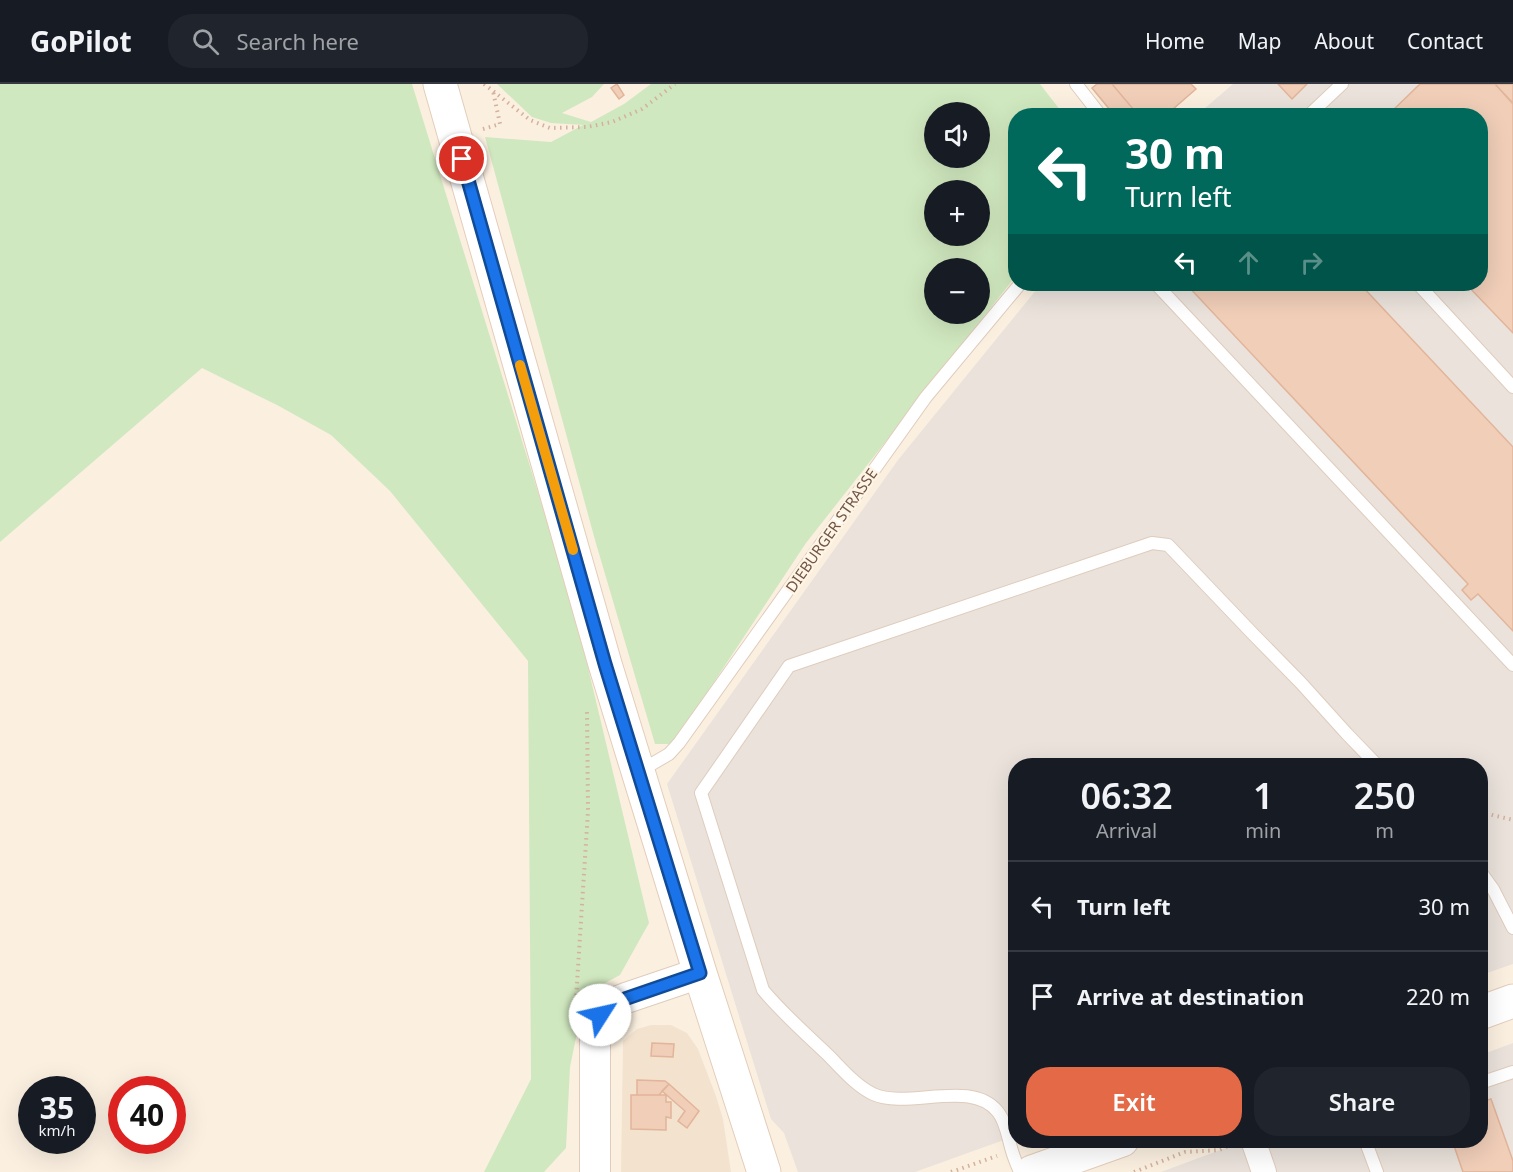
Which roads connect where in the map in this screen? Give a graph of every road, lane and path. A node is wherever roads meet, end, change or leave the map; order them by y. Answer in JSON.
{"nodes":[{"id":1,"x":440,"y":84,"type":"edge"},
{"id":2,"x":484,"y":84,"type":"edge"},
{"id":3,"x":675,"y":84,"type":"edge"},
{"id":4,"x":1076,"y":84,"type":"edge"},
{"id":5,"x":1342,"y":84,"type":"edge"},
{"id":6,"x":493,"y":91,"type":"junction"},
{"id":7,"x":1095,"y":108,"type":"edge"},
{"id":8,"x":1316,"y":108,"type":"edge"},
{"id":9,"x":501,"y":124,"type":"dead end"},
{"id":10,"x":1014,"y":291,"type":"edge"},
{"id":11,"x":1163,"y":291,"type":"edge"},
{"id":12,"x":1424,"y":291,"type":"edge"},
{"id":13,"x":1513,"y":387,"type":"edge"},
{"id":14,"x":1513,"y":665,"type":"edge"},
{"id":15,"x":588,"y":702,"type":"dead end"},
{"id":16,"x":1370,"y":758,"type":"edge"},
{"id":17,"x":639,"y":771,"type":"junction"},
{"id":18,"x":1488,"y":814,"type":"edge"},
{"id":19,"x":1513,"y":820,"type":"edge"},
{"id":20,"x":1488,"y":883,"type":"edge"},
{"id":21,"x":1513,"y":928,"type":"edge"},
{"id":22,"x":700,"y":973,"type":"junction"},
{"id":23,"x":1513,"y":1001,"type":"edge"},
{"id":24,"x":1488,"y":1010,"type":"edge"},
{"id":25,"x":600,"y":1015,"type":"junction"},
{"id":26,"x":1513,"y":1072,"type":"edge"},
{"id":27,"x":1488,"y":1080,"type":"edge"},
{"id":28,"x":1008,"y":1135,"type":"edge"},
{"id":29,"x":1011,"y":1148,"type":"edge"},
{"id":30,"x":1100,"y":1148,"type":"edge"},
{"id":31,"x":1226,"y":1148,"type":"edge"},
{"id":32,"x":1249,"y":1148,"type":"edge"},
{"id":33,"x":1368,"y":1148,"type":"edge"},
{"id":34,"x":594,"y":1172,"type":"edge"},
{"id":35,"x":764,"y":1172,"type":"edge"},
{"id":36,"x":1020,"y":1172,"type":"edge"},
{"id":37,"x":1032,"y":1172,"type":"edge"},
{"id":38,"x":1134,"y":1172,"type":"edge"},
{"id":39,"x":1264,"y":1172,"type":"edge"},
{"id":40,"x":1377,"y":1172,"type":"edge"}],
"edges":[{"from":1,"to":17,"type":"main road"},
{"from":2,"to":6,"type":"path"},
{"from":3,"to":6,"type":"path"},
{"from":4,"to":7,"type":"lane"},
{"from":5,"to":8,"type":"lane"},
{"from":6,"to":9,"type":"path"},
{"from":10,"to":17,"type":"lane","name":"DIEBURGER STRASSE"},
{"from":11,"to":14,"type":"lane"},
{"from":12,"to":13,"type":"lane"},
{"from":15,"to":25,"type":"path"},
{"from":16,"to":28,"type":"lane"},
{"from":17,"to":22,"type":"main road"},
{"from":18,"to":19,"type":"path"},
{"from":20,"to":21,"type":"lane"},
{"from":22,"to":25,"type":"street"},
{"from":22,"to":35,"type":"main road"},
{"from":23,"to":24,"type":"main road"},
{"from":25,"to":34,"type":"street"},
{"from":26,"to":27,"type":"lane"},
{"from":29,"to":36,"type":"lane"},
{"from":30,"to":37,"type":"main road"},
{"from":31,"to":38,"type":"path"},
{"from":32,"to":39,"type":"street"},
{"from":33,"to":40,"type":"lane"}]}
